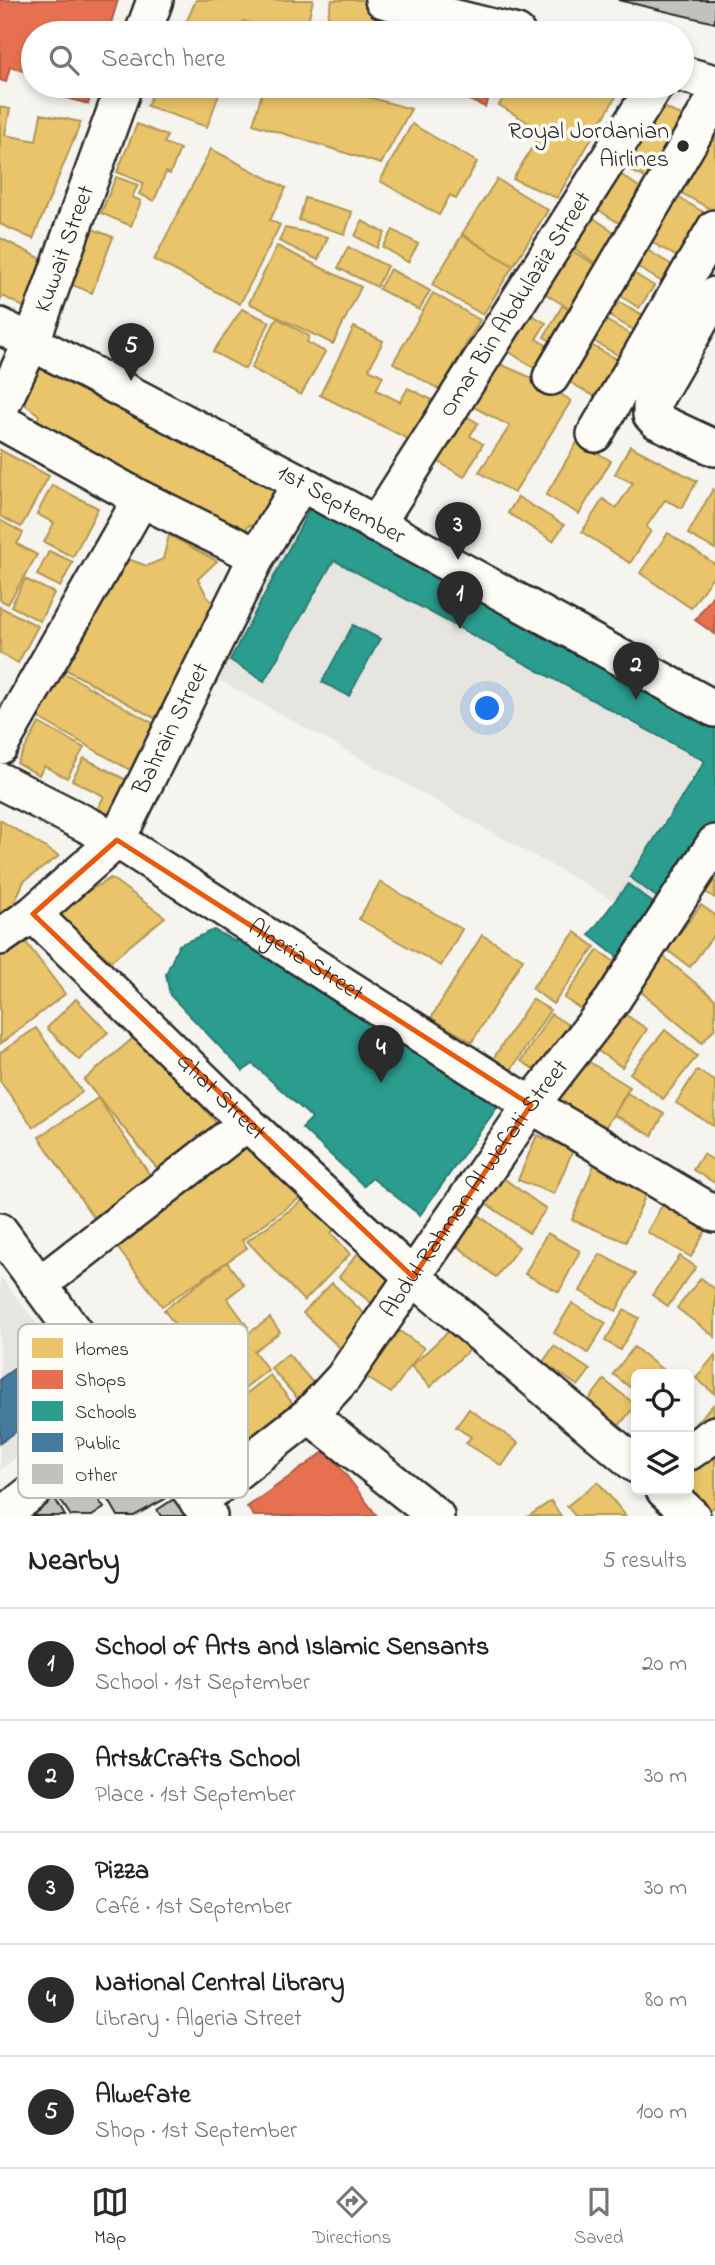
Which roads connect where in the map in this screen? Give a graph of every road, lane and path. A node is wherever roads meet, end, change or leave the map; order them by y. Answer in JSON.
{"nodes":[{"id":1,"x":155,"y":0,"type":"edge"},
{"id":2,"x":383,"y":0,"type":"edge"},
{"id":3,"x":470,"y":10,"type":"edge"},
{"id":4,"x":147,"y":21,"type":"edge"},
{"id":5,"x":492,"y":21,"type":"edge"},
{"id":6,"x":694,"y":77,"type":"edge"},
{"id":7,"x":715,"y":83,"type":"edge"},
{"id":8,"x":715,"y":97,"type":"edge"},
{"id":9,"x":120,"y":98,"type":"edge"},
{"id":10,"x":647,"y":98,"type":"edge"},
{"id":11,"x":715,"y":228,"type":"edge"},
{"id":12,"x":715,"y":295,"type":"edge"},
{"id":13,"x":0,"y":326,"type":"edge"},
{"id":14,"x":32,"y":341,"type":"junction"},
{"id":15,"x":701,"y":352,"type":"edge"},
{"id":16,"x":551,"y":377,"type":"dead end"},
{"id":17,"x":0,"y":409,"type":"edge"},
{"id":18,"x":0,"y":421,"type":"edge"},
{"id":19,"x":595,"y":434,"type":"dead end"},
{"id":20,"x":715,"y":448,"type":"edge"},
{"id":21,"x":301,"y":483,"type":"junction"},
{"id":22,"x":141,"y":499,"type":"junction"},
{"id":23,"x":376,"y":525,"type":"junction"},
{"id":24,"x":257,"y":556,"type":"junction"},
{"id":25,"x":715,"y":709,"type":"edge"},
{"id":26,"x":0,"y":746,"type":"edge"},
{"id":27,"x":0,"y":781,"type":"edge"},
{"id":28,"x":117,"y":840,"type":"junction"},
{"id":29,"x":715,"y":843,"type":"edge"},
{"id":30,"x":33,"y":914,"type":"junction"},
{"id":31,"x":0,"y":937,"type":"edge"},
{"id":32,"x":531,"y":1105,"type":"junction"},
{"id":33,"x":247,"y":1123,"type":"junction"},
{"id":34,"x":715,"y":1214,"type":"edge"},
{"id":35,"x":0,"y":1231,"type":"edge"},
{"id":36,"x":413,"y":1277,"type":"junction"},
{"id":37,"x":39,"y":1285,"type":"junction"},
{"id":38,"x":68,"y":1324,"type":"edge"},
{"id":39,"x":309,"y":1415,"type":"junction"},
{"id":40,"x":715,"y":1434,"type":"edge"},
{"id":41,"x":694,"y":1449,"type":"edge"},
{"id":42,"x":631,"y":1461,"type":"edge"},
{"id":43,"x":248,"y":1470,"type":"edge"},
{"id":44,"x":669,"y":1495,"type":"edge"},
{"id":45,"x":24,"y":1498,"type":"edge"},
{"id":46,"x":2,"y":1516,"type":"edge"},
{"id":47,"x":436,"y":1516,"type":"edge"},
{"id":48,"x":692,"y":1516,"type":"edge"}],
"edges":[{"from":1,"to":4,"type":"street"},
{"from":2,"to":3,"type":"street"},
{"from":3,"to":5,"type":"street"},
{"from":6,"to":7,"type":"street"},
{"from":8,"to":16,"type":"street"},
{"from":9,"to":14,"type":"street","name":"Kuwait Street"},
{"from":10,"to":23,"type":"street","name":"Omar Bin Abdulaziz Street"},
{"from":11,"to":19,"type":"street"},
{"from":12,"to":15,"type":"street"},
{"from":13,"to":14,"type":"street","name":"1st September"},
{"from":14,"to":17,"type":"street","name":"Kuwait Street"},
{"from":14,"to":21,"type":"street","name":"1st September"},
{"from":15,"to":20,"type":"street"},
{"from":18,"to":22,"type":"street"},
{"from":21,"to":23,"type":"street","name":"1st September"},
{"from":21,"to":24,"type":"street","name":"Bahrain Street"},
{"from":22,"to":24,"type":"street"},
{"from":22,"to":26,"type":"street"},
{"from":23,"to":25,"type":"street","name":"1st September"},
{"from":24,"to":28,"type":"street","name":"Bahrain Street"},
{"from":27,"to":28,"type":"street","name":"Algeria Street"},
{"from":28,"to":30,"type":"street","name":"Bahrain Street"},
{"from":28,"to":32,"type":"street","name":"Algeria Street"},
{"from":29,"to":32,"type":"street","name":"Abdul Rahman Al Wefati Street"},
{"from":30,"to":31,"type":"street","name":"Bahrain Street"},
{"from":30,"to":33,"type":"street","name":"Ghat Street"},
{"from":32,"to":34,"type":"street","name":"Algeria Street"},
{"from":32,"to":36,"type":"street","name":"Abdul Rahman Al Wefati Street"},
{"from":33,"to":36,"type":"street","name":"Ghat Street"},
{"from":33,"to":37,"type":"street"},
{"from":35,"to":37,"type":"street"},
{"from":36,"to":39,"type":"street","name":"Abdul Rahman Al Wefati Street"},
{"from":36,"to":42,"type":"street","name":"Ghat Street"},
{"from":37,"to":38,"type":"street"},
{"from":39,"to":43,"type":"street","name":"Abdul Rahman Al Wefati Street"},
{"from":39,"to":47,"type":"street"},
{"from":40,"to":41,"type":"street"},
{"from":44,"to":48,"type":"street"},
{"from":45,"to":46,"type":"street"}]}
